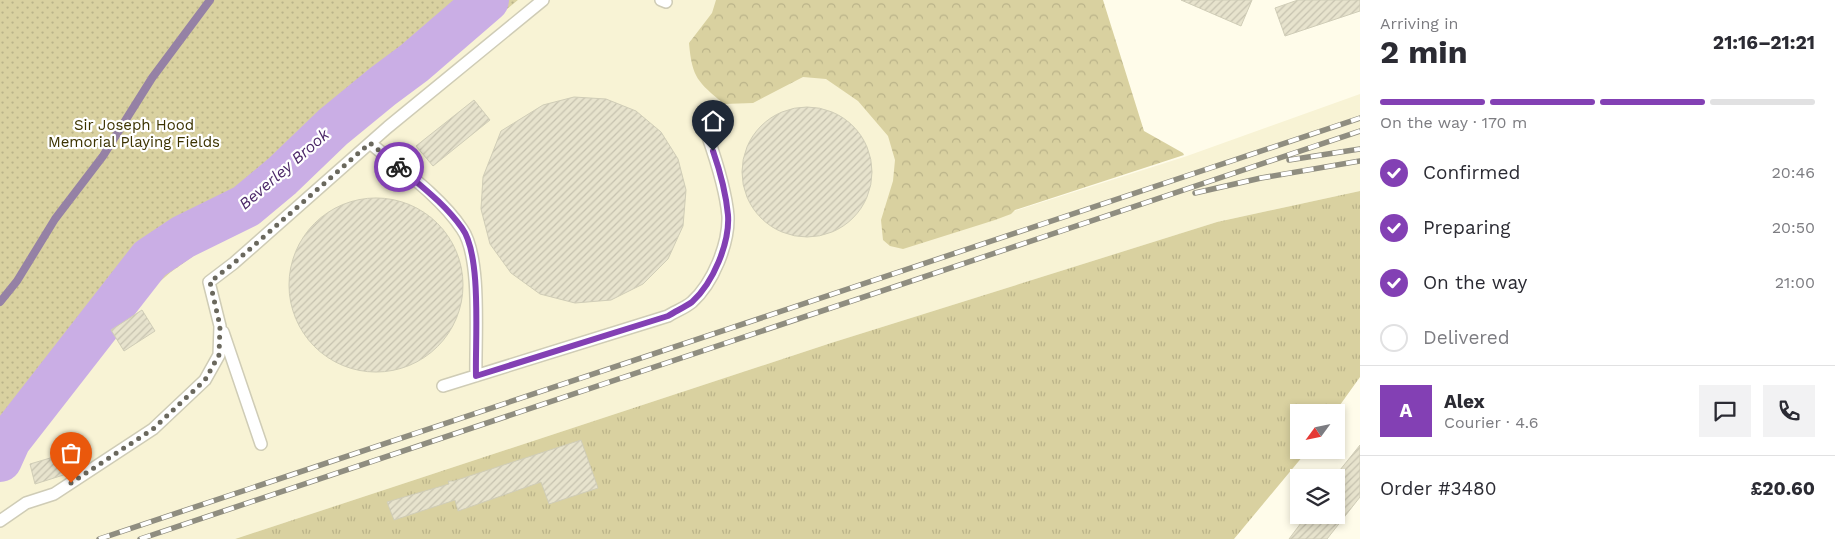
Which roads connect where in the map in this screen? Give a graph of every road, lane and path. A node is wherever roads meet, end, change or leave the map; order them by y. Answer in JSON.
{"nodes":[{"id":1,"x":543,"y":0,"type":"edge"},
{"id":2,"x":708,"y":137,"type":"dead end"},
{"id":3,"x":370,"y":143,"type":"junction"},
{"id":4,"x":220,"y":326,"type":"junction"},
{"id":5,"x":476,"y":376,"type":"junction"},
{"id":6,"x":443,"y":386,"type":"dead end"},
{"id":7,"x":261,"y":444,"type":"dead end"},
{"id":8,"x":0,"y":521,"type":"edge"}],
"edges":[{"from":1,"to":3,"type":"lane"},
{"from":2,"to":5,"type":"lane"},
{"from":3,"to":4,"type":"lane"},
{"from":3,"to":5,"type":"lane"},
{"from":4,"to":7,"type":"lane"},
{"from":4,"to":8,"type":"lane"},
{"from":5,"to":6,"type":"lane"}]}
